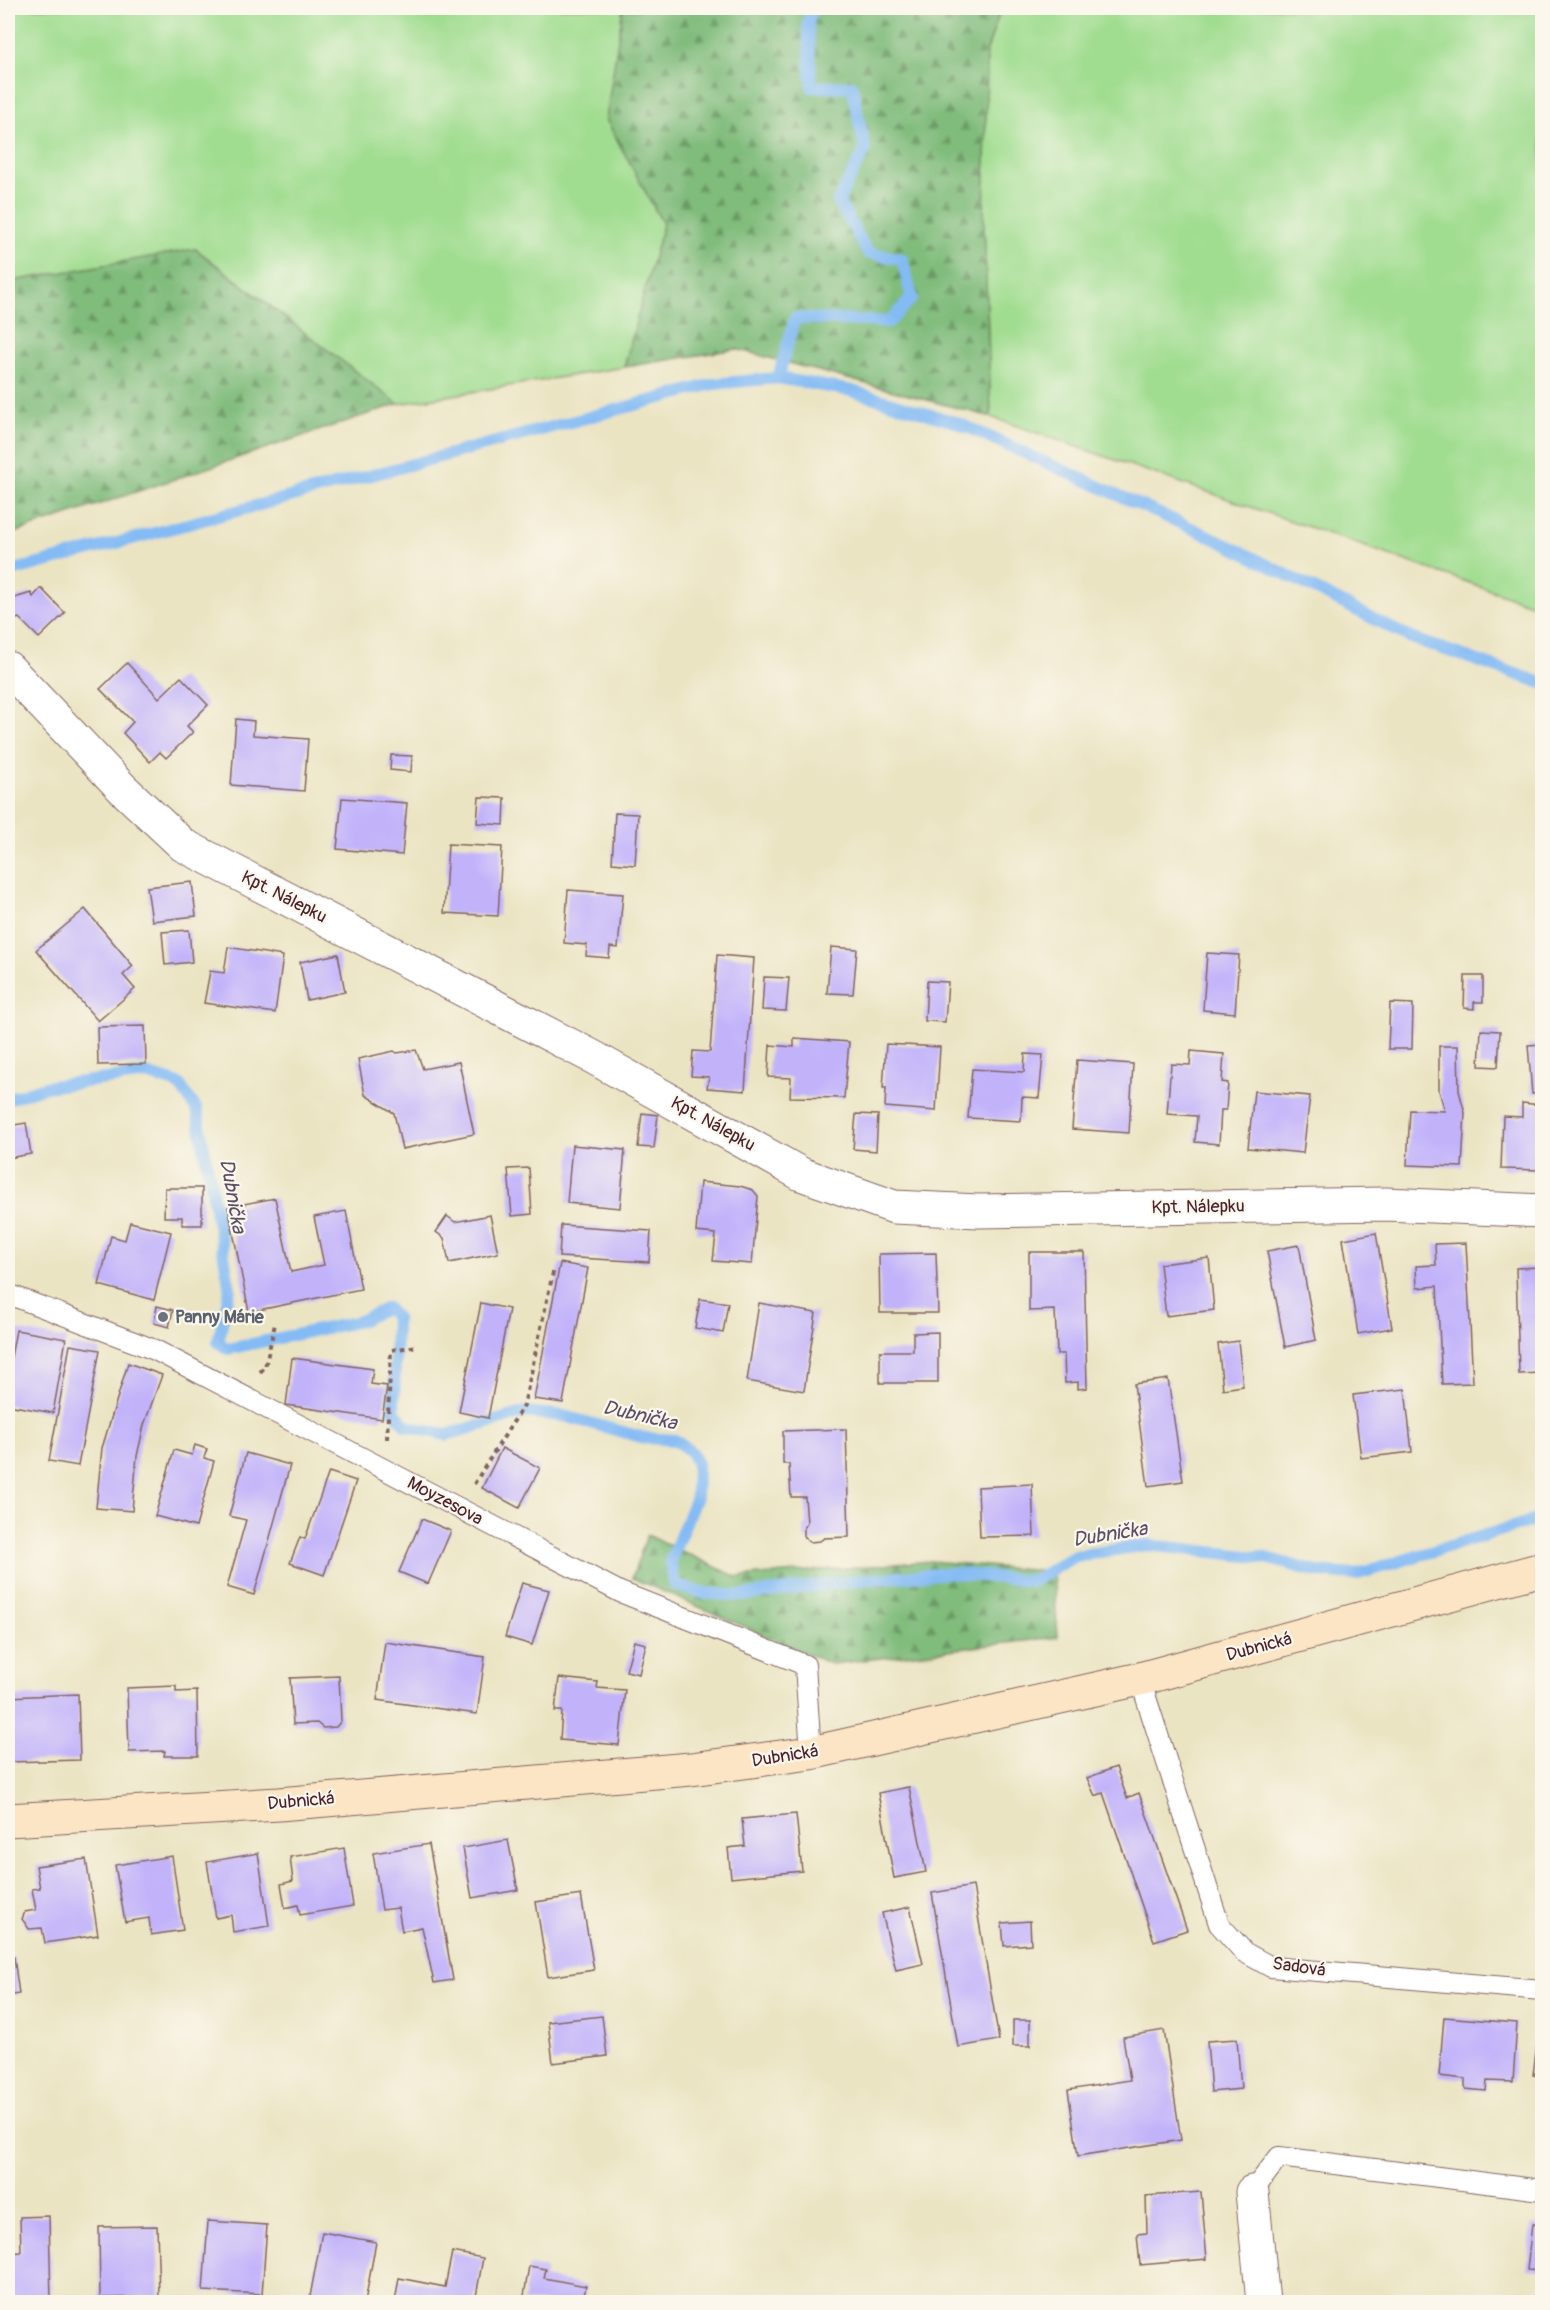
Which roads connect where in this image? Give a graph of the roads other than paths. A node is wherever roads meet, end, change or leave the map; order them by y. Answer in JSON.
{"nodes":[{"id":1,"x":8,"y":668,"type":"edge"},
{"id":2,"x":1542,"y":1211,"type":"edge"},
{"id":3,"x":8,"y":1294,"type":"edge"},
{"id":4,"x":1542,"y":1569,"type":"edge"},
{"id":5,"x":1140,"y":1679,"type":"junction"},
{"id":6,"x":811,"y":1753,"type":"junction"},
{"id":7,"x":8,"y":1820,"type":"edge"},
{"id":8,"x":1542,"y":1990,"type":"edge"},
{"id":9,"x":1542,"y":2190,"type":"edge"},
{"id":10,"x":1252,"y":2192,"type":"joint"},
{"id":11,"x":1263,"y":2302,"type":"edge"}],
"edges":[{"from":1,"to":2,"type":"street","name":"Kpt. Nálepku"},
{"from":3,"to":6,"type":"lane","name":"Moyzesova"},
{"from":4,"to":5,"type":"street","name":"Dubnická"},
{"from":5,"to":6,"type":"street","name":"Dubnická"},
{"from":5,"to":8,"type":"lane","name":"Sadová"},
{"from":6,"to":7,"type":"street","name":"Dubnická"},
{"from":9,"to":10,"type":"lane"},
{"from":10,"to":11,"type":"street"}]}
